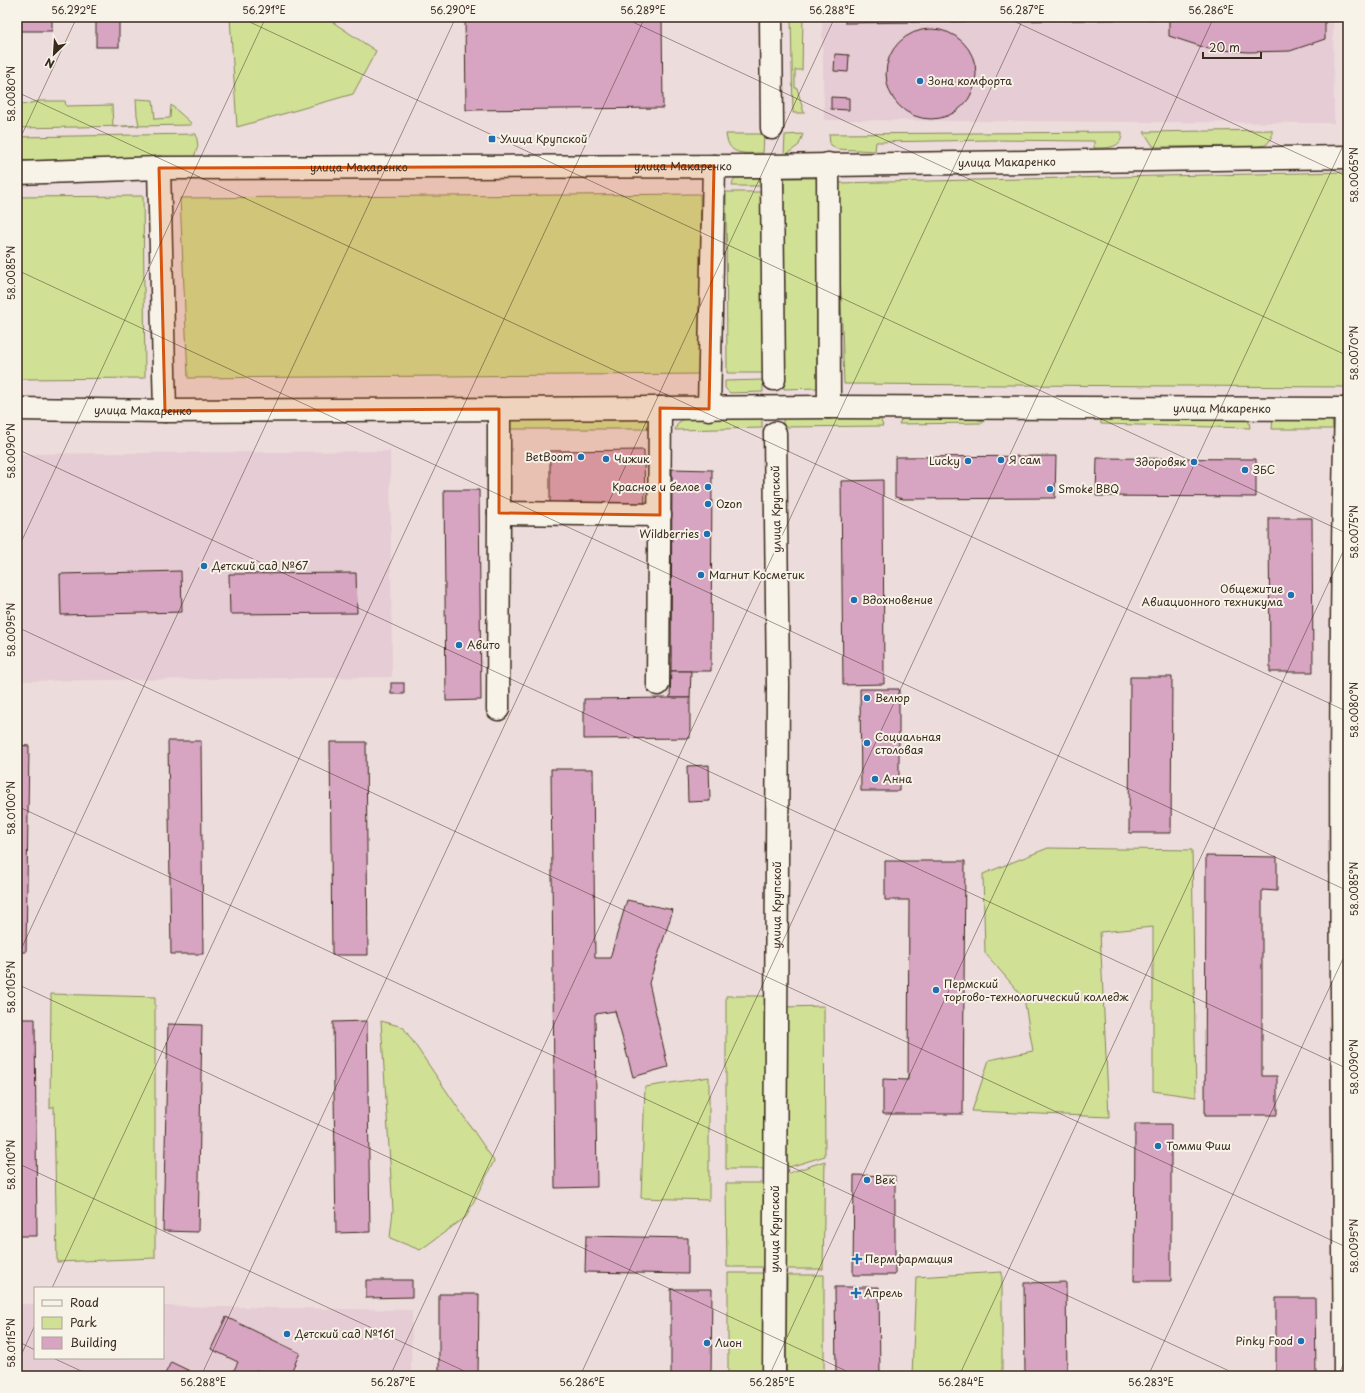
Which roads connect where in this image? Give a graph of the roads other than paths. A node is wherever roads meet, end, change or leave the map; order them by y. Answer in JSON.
{"nodes":[{"id":1,"x":772,"y":17,"type":"edge"},
{"id":2,"x":772,"y":128,"type":"dead end"},
{"id":3,"x":1348,"y":157,"type":"edge"},
{"id":4,"x":828,"y":164,"type":"junction"},
{"id":5,"x":714,"y":166,"type":"junction"},
{"id":6,"x":160,"y":168,"type":"junction"},
{"id":7,"x":17,"y":173,"type":"edge"},
{"id":8,"x":772,"y":180,"type":"dead end"},
{"id":9,"x":774,"y":379,"type":"dead end"},
{"id":10,"x":829,"y":407,"type":"junction"},
{"id":11,"x":660,"y":408,"type":"junction"},
{"id":12,"x":17,"y":409,"type":"edge"},
{"id":13,"x":499,"y":409,"type":"junction"},
{"id":14,"x":709,"y":409,"type":"junction"},
{"id":15,"x":1347,"y":409,"type":"edge"},
{"id":16,"x":165,"y":411,"type":"junction"},
{"id":17,"x":775,"y":434,"type":"dead end"},
{"id":18,"x":500,"y":514,"type":"junction"},
{"id":19,"x":660,"y":515,"type":"junction"},
{"id":20,"x":658,"y":684,"type":"dead end"},
{"id":21,"x":498,"y":709,"type":"dead end"},
{"id":22,"x":774,"y":1376,"type":"edge"},
{"id":23,"x":1345,"y":1376,"type":"edge"}],
"edges":[{"from":1,"to":2,"type":"main road"},
{"from":3,"to":4,"type":"main road","name":"улица Макаренко"},
{"from":4,"to":5,"type":"main road","name":"улица Макаренко"},
{"from":4,"to":10,"type":"main road"},
{"from":5,"to":6,"type":"main road","name":"улица Макаренко"},
{"from":5,"to":14,"type":"main road"},
{"from":6,"to":7,"type":"main road","name":"улица Макаренко"},
{"from":6,"to":16,"type":"main road"},
{"from":8,"to":9,"type":"main road"},
{"from":10,"to":14,"type":"main road","name":"улица Макаренко"},
{"from":10,"to":15,"type":"main road","name":"улица Макаренко"},
{"from":11,"to":13,"type":"main road","name":"улица Макаренко"},
{"from":11,"to":14,"type":"main road","name":"улица Макаренко"},
{"from":11,"to":19,"type":"main road"},
{"from":12,"to":16,"type":"main road","name":"улица Макаренко"},
{"from":13,"to":16,"type":"main road","name":"улица Макаренко"},
{"from":13,"to":18,"type":"main road"},
{"from":15,"to":23,"type":"main road"},
{"from":17,"to":22,"type":"main road","name":"улица Крупской"},
{"from":18,"to":19,"type":"main road"},
{"from":18,"to":21,"type":"main road"},
{"from":19,"to":20,"type":"main road"}]}
